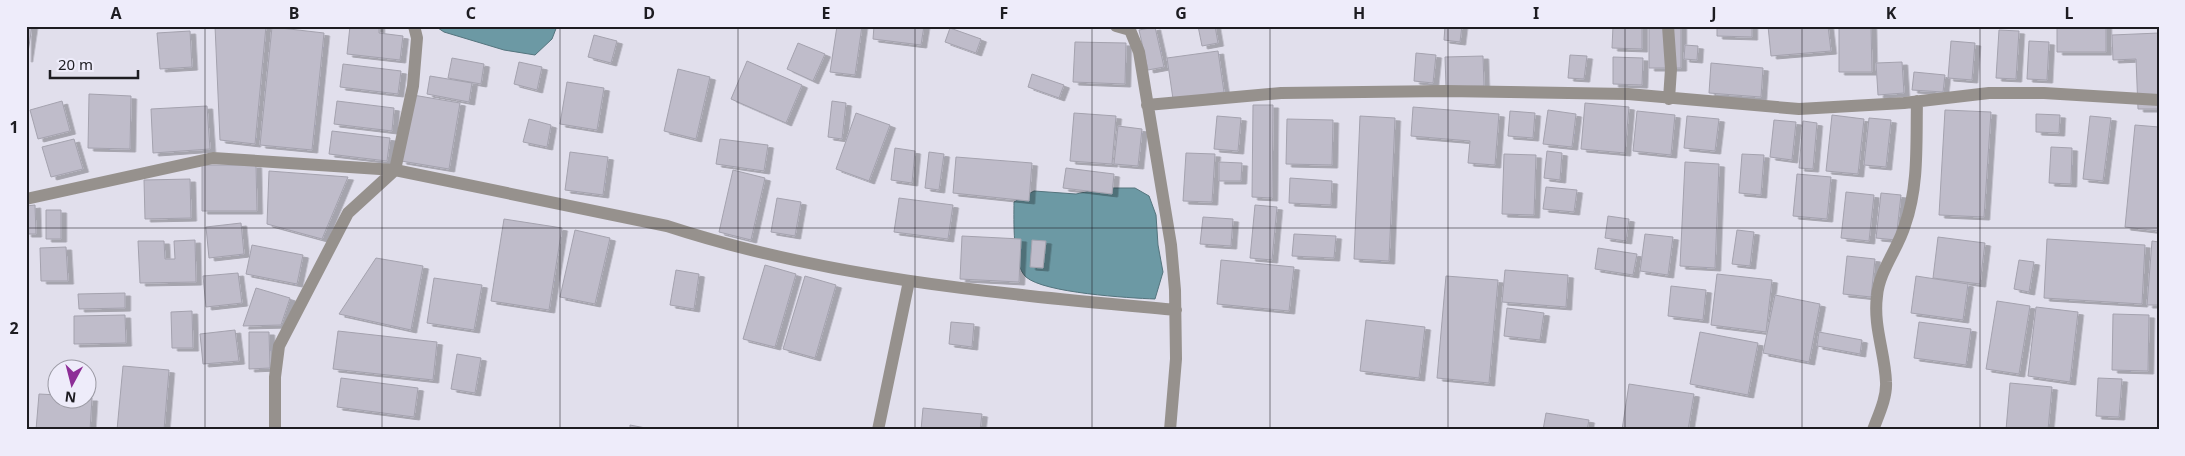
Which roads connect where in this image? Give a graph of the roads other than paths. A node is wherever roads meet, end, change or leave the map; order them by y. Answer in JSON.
{"nodes":[{"id":1,"x":414,"y":26,"type":"edge"},
{"id":2,"x":1116,"y":26,"type":"edge"},
{"id":3,"x":1668,"y":26,"type":"edge"},
{"id":4,"x":1131,"y":27,"type":"edge"},
{"id":5,"x":1669,"y":98,"type":"junction"},
{"id":6,"x":2159,"y":100,"type":"edge"},
{"id":7,"x":1916,"y":101,"type":"junction"},
{"id":8,"x":1147,"y":105,"type":"junction"},
{"id":9,"x":395,"y":170,"type":"junction"},
{"id":10,"x":26,"y":199,"type":"edge"},
{"id":11,"x":910,"y":281,"type":"junction"},
{"id":12,"x":1176,"y":310,"type":"junction"},
{"id":13,"x":275,"y":430,"type":"edge"},
{"id":14,"x":878,"y":430,"type":"edge"},
{"id":15,"x":1170,"y":430,"type":"edge"},
{"id":16,"x":1873,"y":430,"type":"edge"}],
"edges":[{"from":1,"to":9,"type":"street"},
{"from":2,"to":4,"type":"street"},
{"from":3,"to":5,"type":"street"},
{"from":4,"to":8,"type":"street"},
{"from":5,"to":7,"type":"street"},
{"from":5,"to":8,"type":"street"},
{"from":6,"to":7,"type":"street"},
{"from":7,"to":16,"type":"street"},
{"from":8,"to":12,"type":"street"},
{"from":9,"to":10,"type":"street"},
{"from":9,"to":11,"type":"street"},
{"from":9,"to":13,"type":"street"},
{"from":11,"to":12,"type":"street"},
{"from":11,"to":14,"type":"street"},
{"from":12,"to":15,"type":"street"}]}
